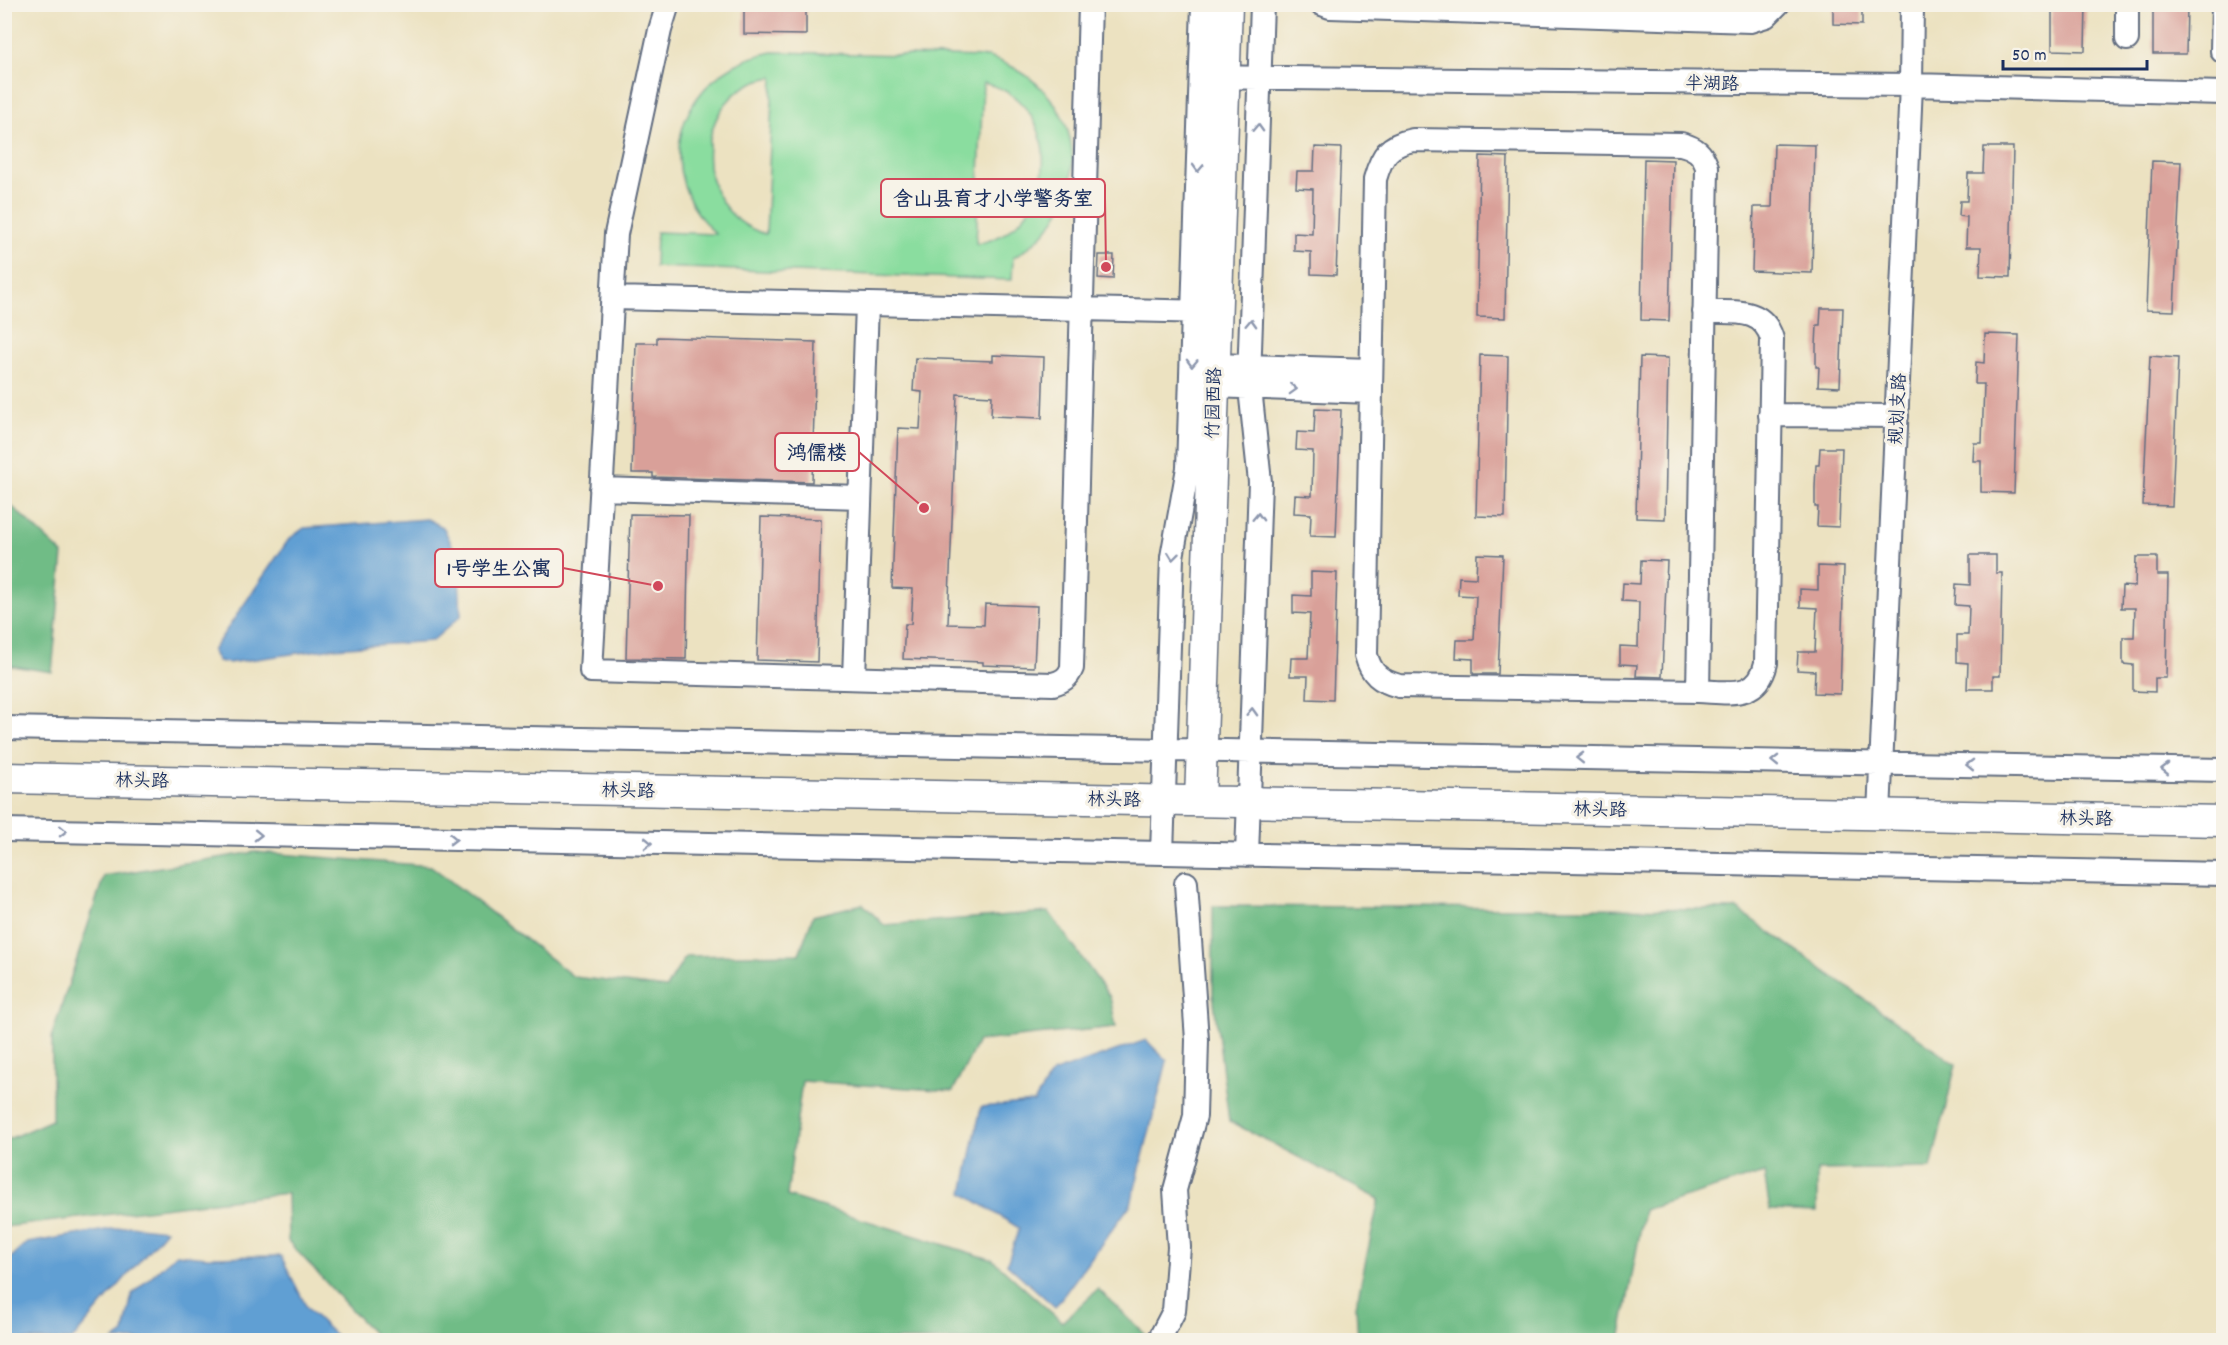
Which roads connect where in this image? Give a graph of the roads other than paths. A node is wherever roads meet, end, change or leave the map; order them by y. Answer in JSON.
{"nodes":[{"id":1,"x":668,"y":4,"type":"edge"},
{"id":2,"x":1090,"y":4,"type":"edge"},
{"id":3,"x":1203,"y":4,"type":"edge"},
{"id":4,"x":1227,"y":4,"type":"edge"},
{"id":5,"x":1262,"y":4,"type":"edge"},
{"id":6,"x":1322,"y":4,"type":"edge"},
{"id":7,"x":1778,"y":4,"type":"edge"},
{"id":8,"x":1912,"y":4,"type":"edge"},
{"id":9,"x":2127,"y":4,"type":"edge"},
{"id":10,"x":2223,"y":4,"type":"edge"},
{"id":11,"x":2127,"y":39,"type":"dead end"},
{"id":12,"x":2222,"y":51,"type":"edge"},
{"id":13,"x":1213,"y":77,"type":"junction"},
{"id":14,"x":1260,"y":78,"type":"junction"},
{"id":15,"x":1911,"y":85,"type":"junction"},
{"id":16,"x":2223,"y":93,"type":"edge"},
{"id":17,"x":613,"y":298,"type":"junction"},
{"id":18,"x":867,"y":304,"type":"junction"},
{"id":19,"x":1082,"y":309,"type":"junction"},
{"id":20,"x":1216,"y":312,"type":"junction"},
{"id":21,"x":1704,"y":312,"type":"junction"},
{"id":22,"x":1214,"y":375,"type":"junction"},
{"id":23,"x":1250,"y":377,"type":"junction"},
{"id":24,"x":1371,"y":381,"type":"junction"},
{"id":25,"x":1770,"y":415,"type":"junction"},
{"id":26,"x":1897,"y":416,"type":"junction"},
{"id":27,"x":601,"y":489,"type":"junction"},
{"id":28,"x":860,"y":497,"type":"junction"},
{"id":29,"x":854,"y":678,"type":"junction"},
{"id":30,"x":1698,"y":691,"type":"junction"},
{"id":31,"x":4,"y":728,"type":"edge"},
{"id":32,"x":1165,"y":749,"type":"junction"},
{"id":33,"x":1202,"y":750,"type":"junction"},
{"id":34,"x":1251,"y":751,"type":"junction"},
{"id":35,"x":1882,"y":764,"type":"junction"},
{"id":36,"x":2223,"y":770,"type":"edge"},
{"id":37,"x":4,"y":778,"type":"edge"},
{"id":38,"x":1163,"y":800,"type":"junction"},
{"id":39,"x":1200,"y":801,"type":"junction"},
{"id":40,"x":1249,"y":802,"type":"junction"},
{"id":41,"x":1879,"y":814,"type":"junction"},
{"id":42,"x":2223,"y":821,"type":"edge"},
{"id":43,"x":4,"y":830,"type":"edge"},
{"id":44,"x":1161,"y":853,"type":"junction"},
{"id":45,"x":1248,"y":855,"type":"junction"},
{"id":46,"x":2223,"y":874,"type":"edge"},
{"id":47,"x":1186,"y":883,"type":"dead end"},
{"id":48,"x":1159,"y":1341,"type":"edge"}],
"edges":[{"from":1,"to":17,"type":"street"},
{"from":2,"to":19,"type":"street"},
{"from":3,"to":13,"type":"street"},
{"from":4,"to":13,"type":"main road","name":"竹园西路"},
{"from":5,"to":14,"type":"street"},
{"from":6,"to":7,"type":"street"},
{"from":8,"to":15,"type":"street","name":"规划支路"},
{"from":9,"to":11,"type":"street"},
{"from":10,"to":12,"type":"street"},
{"from":13,"to":14,"type":"street","name":"半湖路"},
{"from":13,"to":20,"type":"main road","name":"竹园西路"},
{"from":13,"to":32,"type":"street","one_way":true},
{"from":14,"to":15,"type":"street","name":"半湖路"},
{"from":23,"to":14,"type":"street","one_way":true},
{"from":15,"to":16,"type":"street","name":"半湖路"},
{"from":15,"to":26,"type":"street","name":"规划支路"},
{"from":17,"to":18,"type":"street"},
{"from":17,"to":27,"type":"street"},
{"from":18,"to":19,"type":"street"},
{"from":18,"to":28,"type":"street"},
{"from":19,"to":20,"type":"street"},
{"from":19,"to":29,"type":"street"},
{"from":20,"to":22,"type":"main road","name":"竹园西路"},
{"from":21,"to":24,"type":"street"},
{"from":21,"to":25,"type":"street"},
{"from":21,"to":30,"type":"street"},
{"from":22,"to":23,"type":"street"},
{"from":22,"to":33,"type":"main road","name":"竹园西路"},
{"from":23,"to":24,"type":"street"},
{"from":34,"to":23,"type":"street","one_way":true},
{"from":24,"to":30,"type":"street"},
{"from":25,"to":26,"type":"street"},
{"from":25,"to":30,"type":"street"},
{"from":26,"to":35,"type":"street","name":"规划支路"},
{"from":27,"to":28,"type":"street"},
{"from":27,"to":29,"type":"street"},
{"from":28,"to":29,"type":"street"},
{"from":31,"to":32,"type":"street"},
{"from":32,"to":33,"type":"street"},
{"from":32,"to":38,"type":"street"},
{"from":33,"to":34,"type":"street"},
{"from":33,"to":39,"type":"main road","name":"竹园西路"},
{"from":35,"to":34,"type":"street","one_way":true},
{"from":34,"to":40,"type":"street"},
{"from":36,"to":35,"type":"street","one_way":true},
{"from":35,"to":41,"type":"street","name":"规划支路"},
{"from":37,"to":38,"type":"main road","name":"林头路"},
{"from":38,"to":39,"type":"main road","name":"林头路"},
{"from":38,"to":44,"type":"street"},
{"from":39,"to":40,"type":"main road","name":"林头路"},
{"from":40,"to":41,"type":"main road","name":"林头路"},
{"from":40,"to":45,"type":"street"},
{"from":41,"to":42,"type":"main road","name":"林头路"},
{"from":43,"to":44,"type":"street","one_way":true},
{"from":44,"to":45,"type":"street"},
{"from":45,"to":46,"type":"street"},
{"from":47,"to":48,"type":"street"}]}
